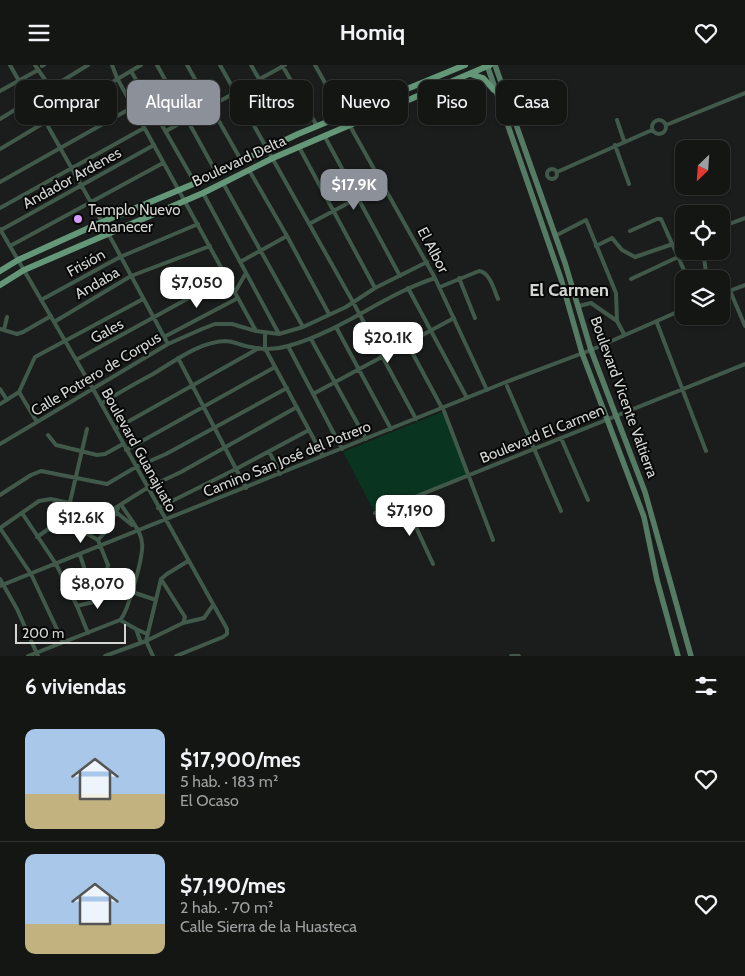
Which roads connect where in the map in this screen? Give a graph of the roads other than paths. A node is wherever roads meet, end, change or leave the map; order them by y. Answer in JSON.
{"nodes":[{"id":1,"x":10,"y":65,"type":"edge"},
{"id":2,"x":34,"y":65,"type":"edge"},
{"id":3,"x":88,"y":65,"type":"edge"},
{"id":4,"x":112,"y":65,"type":"edge"},
{"id":5,"x":141,"y":65,"type":"edge"},
{"id":6,"x":157,"y":65,"type":"edge"},
{"id":7,"x":187,"y":65,"type":"edge"},
{"id":8,"x":220,"y":65,"type":"edge"},
{"id":9,"x":251,"y":65,"type":"edge"},
{"id":10,"x":284,"y":65,"type":"edge"},
{"id":11,"x":315,"y":65,"type":"edge"},
{"id":12,"x":465,"y":65,"type":"edge"},
{"id":13,"x":488,"y":65,"type":"edge"},
{"id":14,"x":495,"y":65,"type":"edge"},
{"id":15,"x":38,"y":70,"type":"junction"},
{"id":16,"x":132,"y":71,"type":"junction"},
{"id":17,"x":469,"y":73,"type":"junction"},
{"id":18,"x":118,"y":78,"type":"junction"},
{"id":19,"x":259,"y":79,"type":"joint"},
{"id":20,"x":18,"y":80,"type":"edge"},
{"id":21,"x":21,"y":80,"type":"edge"},
{"id":22,"x":45,"y":80,"type":"edge"},
{"id":23,"x":64,"y":80,"type":"edge"},
{"id":24,"x":115,"y":80,"type":"edge"},
{"id":25,"x":165,"y":80,"type":"edge"},
{"id":26,"x":196,"y":80,"type":"edge"},
{"id":27,"x":323,"y":80,"type":"edge"},
{"id":28,"x":15,"y":83,"type":"edge"},
{"id":29,"x":230,"y":85,"type":"edge"},
{"id":30,"x":408,"y":88,"type":"edge"},
{"id":31,"x":494,"y":90,"type":"junction"},
{"id":32,"x":0,"y":91,"type":"edge"},
{"id":33,"x":745,"y":93,"type":"edge"},
{"id":34,"x":127,"y":95,"type":"edge"},
{"id":35,"x":408,"y":101,"type":"edge"},
{"id":36,"x":15,"y":110,"type":"edge"},
{"id":37,"x":127,"y":110,"type":"edge"},
{"id":38,"x":0,"y":119,"type":"edge"},
{"id":39,"x":616,"y":120,"type":"dead end"},
{"id":40,"x":220,"y":123,"type":"edge"},
{"id":41,"x":323,"y":123,"type":"edge"},
{"id":42,"x":39,"y":125,"type":"edge"},
{"id":43,"x":48,"y":125,"type":"edge"},
{"id":44,"x":142,"y":125,"type":"edge"},
{"id":45,"x":176,"y":125,"type":"edge"},
{"id":46,"x":191,"y":125,"type":"edge"},
{"id":47,"x":253,"y":125,"type":"edge"},
{"id":48,"x":666,"y":125,"type":"junction"},
{"id":49,"x":317,"y":126,"type":"junction"},
{"id":50,"x":350,"y":126,"type":"joint"},
{"id":51,"x":144,"y":128,"type":"junction"},
{"id":52,"x":652,"y":130,"type":"junction"},
{"id":53,"x":166,"y":131,"type":"junction"},
{"id":54,"x":325,"y":137,"type":"junction"},
{"id":55,"x":624,"y":141,"type":"junction"},
{"id":56,"x":154,"y":145,"type":"junction"},
{"id":57,"x":614,"y":145,"type":"junction"},
{"id":58,"x":299,"y":147,"type":"junction"},
{"id":59,"x":60,"y":148,"type":"junction"},
{"id":60,"x":267,"y":148,"type":"junction"},
{"id":61,"x":0,"y":149,"type":"edge"},
{"id":62,"x":273,"y":158,"type":"junction"},
{"id":63,"x":241,"y":160,"type":"junction"},
{"id":64,"x":163,"y":163,"type":"junction"},
{"id":65,"x":72,"y":168,"type":"junction"},
{"id":66,"x":249,"y":170,"type":"junction"},
{"id":67,"x":557,"y":172,"type":"dead end"},
{"id":68,"x":216,"y":173,"type":"junction"},
{"id":69,"x":0,"y":182,"type":"edge"},
{"id":70,"x":195,"y":183,"type":"junction"},
{"id":71,"x":223,"y":183,"type":"junction"},
{"id":72,"x":629,"y":184,"type":"dead end"},
{"id":73,"x":82,"y":185,"type":"junction"},
{"id":74,"x":382,"y":185,"type":"junction"},
{"id":75,"x":178,"y":189,"type":"junction"},
{"id":76,"x":203,"y":193,"type":"junction"},
{"id":77,"x":358,"y":198,"type":"junction"},
{"id":78,"x":185,"y":200,"type":"junction"},
{"id":79,"x":91,"y":201,"type":"junction"},
{"id":80,"x":0,"y":208,"type":"edge"},
{"id":81,"x":333,"y":211,"type":"junction"},
{"id":82,"x":745,"y":218,"type":"edge"},
{"id":83,"x":102,"y":222,"type":"junction"},
{"id":84,"x":198,"y":224,"type":"junction"},
{"id":85,"x":309,"y":224,"type":"junction"},
{"id":86,"x":730,"y":224,"type":"edge"},
{"id":87,"x":0,"y":230,"type":"edge"},
{"id":88,"x":630,"y":231,"type":"dead end"},
{"id":89,"x":108,"y":233,"type":"junction"},
{"id":90,"x":287,"y":236,"type":"junction"},
{"id":91,"x":555,"y":236,"type":"junction"},
{"id":92,"x":673,"y":244,"type":"junction"},
{"id":93,"x":10,"y":246,"type":"junction"},
{"id":94,"x":210,"y":246,"type":"junction"},
{"id":95,"x":596,"y":246,"type":"junction"},
{"id":96,"x":675,"y":249,"type":"edge"},
{"id":97,"x":261,"y":251,"type":"junction"},
{"id":98,"x":120,"y":257,"type":"junction"},
{"id":99,"x":675,"y":258,"type":"edge"},
{"id":100,"x":18,"y":260,"type":"junction"},
{"id":101,"x":240,"y":262,"type":"junction"},
{"id":102,"x":427,"y":263,"type":"junction"},
{"id":103,"x":24,"y":270,"type":"junction"},
{"id":104,"x":0,"y":271,"type":"edge"},
{"id":105,"x":246,"y":273,"type":"junction"},
{"id":106,"x":131,"y":276,"type":"junction"},
{"id":107,"x":400,"y":276,"type":"junction"},
{"id":108,"x":227,"y":277,"type":"junction"},
{"id":109,"x":435,"y":278,"type":"junction"},
{"id":110,"x":459,"y":279,"type":"junction"},
{"id":111,"x":631,"y":279,"type":"dead end"},
{"id":112,"x":0,"y":285,"type":"edge"},
{"id":113,"x":745,"y":285,"type":"edge"},
{"id":114,"x":440,"y":287,"type":"junction"},
{"id":115,"x":375,"y":288,"type":"junction"},
{"id":116,"x":408,"y":288,"type":"junction"},
{"id":117,"x":730,"y":291,"type":"edge"},
{"id":118,"x":235,"y":292,"type":"junction"},
{"id":119,"x":731,"y":293,"type":"dead end"},
{"id":120,"x":238,"y":298,"type":"junction"},
{"id":121,"x":143,"y":299,"type":"junction"},
{"id":122,"x":498,"y":299,"type":"dead end"},
{"id":123,"x":41,"y":300,"type":"junction"},
{"id":124,"x":354,"y":303,"type":"junction"},
{"id":125,"x":579,"y":306,"type":"junction"},
{"id":126,"x":358,"y":313,"type":"junction"},
{"id":127,"x":675,"y":313,"type":"edge"},
{"id":128,"x":329,"y":314,"type":"junction"},
{"id":129,"x":8,"y":317,"type":"dead end"},
{"id":130,"x":51,"y":317,"type":"junction"},
{"id":131,"x":154,"y":318,"type":"junction"},
{"id":132,"x":454,"y":318,"type":"junction"},
{"id":133,"x":476,"y":318,"type":"dead end"},
{"id":134,"x":54,"y":321,"type":"junction"},
{"id":135,"x":617,"y":321,"type":"junction"},
{"id":136,"x":658,"y":323,"type":"dead end"},
{"id":137,"x":303,"y":327,"type":"junction"},
{"id":138,"x":336,"y":327,"type":"junction"},
{"id":139,"x":745,"y":327,"type":"edge"},
{"id":140,"x":2,"y":329,"type":"edge"},
{"id":141,"x":256,"y":331,"type":"junction"},
{"id":142,"x":431,"y":331,"type":"junction"},
{"id":143,"x":265,"y":333,"type":"junction"},
{"id":144,"x":279,"y":334,"type":"junction"},
{"id":145,"x":624,"y":334,"type":"junction"},
{"id":146,"x":164,"y":337,"type":"junction"},
{"id":147,"x":311,"y":339,"type":"junction"},
{"id":148,"x":64,"y":340,"type":"junction"},
{"id":149,"x":407,"y":343,"type":"junction"},
{"id":150,"x":168,"y":344,"type":"junction"},
{"id":151,"x":288,"y":347,"type":"junction"},
{"id":152,"x":264,"y":349,"type":"junction"},
{"id":153,"x":591,"y":350,"type":"junction"},
{"id":154,"x":582,"y":353,"type":"junction"},
{"id":155,"x":382,"y":357,"type":"junction"},
{"id":156,"x":178,"y":359,"type":"junction"},
{"id":157,"x":76,"y":360,"type":"junction"},
{"id":158,"x":745,"y":364,"type":"edge"},
{"id":159,"x":275,"y":367,"type":"junction"},
{"id":160,"x":359,"y":369,"type":"junction"},
{"id":161,"x":335,"y":382,"type":"junction"},
{"id":162,"x":192,"y":385,"type":"junction"},
{"id":163,"x":507,"y":386,"type":"dead end"},
{"id":164,"x":287,"y":388,"type":"junction"},
{"id":165,"x":0,"y":389,"type":"edge"},
{"id":166,"x":487,"y":390,"type":"junction"},
{"id":167,"x":683,"y":390,"type":"junction"},
{"id":168,"x":94,"y":391,"type":"junction"},
{"id":169,"x":19,"y":392,"type":"junction"},
{"id":170,"x":313,"y":394,"type":"junction"},
{"id":171,"x":467,"y":398,"type":"junction"},
{"id":172,"x":7,"y":400,"type":"junction"},
{"id":173,"x":101,"y":404,"type":"junction"},
{"id":174,"x":0,"y":405,"type":"edge"},
{"id":175,"x":204,"y":407,"type":"junction"},
{"id":176,"x":297,"y":407,"type":"junction"},
{"id":177,"x":443,"y":410,"type":"junction"},
{"id":178,"x":616,"y":415,"type":"junction"},
{"id":179,"x":416,"y":419,"type":"junction"},
{"id":180,"x":608,"y":419,"type":"junction"},
{"id":181,"x":38,"y":422,"type":"junction"},
{"id":182,"x":215,"y":428,"type":"junction"},
{"id":183,"x":87,"y":429,"type":"dead end"},
{"id":184,"x":115,"y":429,"type":"junction"},
{"id":185,"x":391,"y":429,"type":"junction"},
{"id":186,"x":309,"y":430,"type":"junction"},
{"id":187,"x":48,"y":435,"type":"dead end"},
{"id":188,"x":561,"y":438,"type":"junction"},
{"id":189,"x":366,"y":439,"type":"junction"},
{"id":190,"x":0,"y":444,"type":"edge"},
{"id":191,"x":123,"y":444,"type":"junction"},
{"id":192,"x":225,"y":448,"type":"junction"},
{"id":193,"x":342,"y":449,"type":"junction"},
{"id":194,"x":534,"y":449,"type":"junction"},
{"id":195,"x":81,"y":450,"type":"junction"},
{"id":196,"x":126,"y":450,"type":"junction"},
{"id":197,"x":269,"y":451,"type":"junction"},
{"id":198,"x":706,"y":451,"type":"dead end"},
{"id":199,"x":323,"y":456,"type":"junction"},
{"id":200,"x":136,"y":467,"type":"junction"},
{"id":201,"x":236,"y":469,"type":"junction"},
{"id":202,"x":280,"y":474,"type":"junction"},
{"id":203,"x":468,"y":476,"type":"junction"},
{"id":204,"x":75,"y":477,"type":"junction"},
{"id":205,"x":246,"y":487,"type":"junction"},
{"id":206,"x":148,"y":488,"type":"junction"},
{"id":207,"x":0,"y":495,"type":"edge"},
{"id":208,"x":588,"y":500,"type":"dead end"},
{"id":209,"x":404,"y":501,"type":"junction"},
{"id":210,"x":70,"y":502,"type":"junction"},
{"id":211,"x":158,"y":508,"type":"junction"},
{"id":212,"x":118,"y":509,"type":"junction"},
{"id":213,"x":561,"y":511,"type":"dead end"},
{"id":214,"x":22,"y":513,"type":"junction"},
{"id":215,"x":375,"y":513,"type":"dead end"},
{"id":216,"x":165,"y":520,"type":"junction"},
{"id":217,"x":0,"y":528,"type":"edge"},
{"id":218,"x":137,"y":530,"type":"junction"},
{"id":219,"x":38,"y":537,"type":"junction"},
{"id":220,"x":493,"y":539,"type":"dead end"},
{"id":221,"x":98,"y":540,"type":"junction"},
{"id":222,"x":101,"y":545,"type":"junction"},
{"id":223,"x":80,"y":555,"type":"junction"},
{"id":224,"x":188,"y":561,"type":"junction"},
{"id":225,"x":56,"y":564,"type":"junction"},
{"id":226,"x":433,"y":564,"type":"dead end"},
{"id":227,"x":31,"y":573,"type":"junction"},
{"id":228,"x":87,"y":576,"type":"dead end"},
{"id":229,"x":0,"y":579,"type":"edge"},
{"id":230,"x":161,"y":579,"type":"junction"},
{"id":231,"x":2,"y":585,"type":"edge"},
{"id":232,"x":132,"y":592,"type":"junction"},
{"id":233,"x":156,"y":599,"type":"junction"},
{"id":234,"x":213,"y":605,"type":"junction"},
{"id":235,"x":77,"y":606,"type":"junction"},
{"id":236,"x":120,"y":621,"type":"junction"},
{"id":237,"x":183,"y":623,"type":"junction"},
{"id":238,"x":136,"y":629,"type":"junction"},
{"id":239,"x":88,"y":633,"type":"junction"},
{"id":240,"x":147,"y":634,"type":"junction"},
{"id":241,"x":143,"y":641,"type":"junction"},
{"id":242,"x":63,"y":642,"type":"junction"},
{"id":243,"x":37,"y":654,"type":"edge"},
{"id":244,"x":28,"y":656,"type":"edge"},
{"id":245,"x":105,"y":656,"type":"edge"},
{"id":246,"x":153,"y":656,"type":"edge"},
{"id":247,"x":176,"y":656,"type":"edge"},
{"id":248,"x":511,"y":656,"type":"edge"},
{"id":249,"x":519,"y":656,"type":"edge"},
{"id":250,"x":678,"y":656,"type":"edge"},
{"id":251,"x":691,"y":656,"type":"edge"}],
"edges":[{"from":1,"to":20,"type":"street"},
{"from":2,"to":15,"type":"street"},
{"from":3,"to":23,"type":"street"},
{"from":4,"to":18,"type":"street"},
{"from":5,"to":16,"type":"street"},
{"from":6,"to":25,"type":"street"},
{"from":7,"to":26,"type":"street"},
{"from":8,"to":29,"type":"street"},
{"from":9,"to":19,"type":"street"},
{"from":10,"to":19,"type":"street"},
{"from":10,"to":49,"type":"street"},
{"from":11,"to":27,"type":"street"},
{"from":12,"to":30,"type":"main road","name":"Boulevard Delta"},
{"from":13,"to":17,"type":"main road","name":"Boulevard Delta"},
{"from":13,"to":31,"type":"main road","name":"Boulevard Vicente Valtierra"},
{"from":14,"to":91,"type":"main road","name":"Boulevard Vicente Valtierra"},
{"from":15,"to":21,"type":"street"},
{"from":15,"to":22,"type":"street"},
{"from":16,"to":18,"type":"street"},
{"from":16,"to":53,"type":"street"},
{"from":17,"to":31,"type":"main road"},
{"from":17,"to":35,"type":"main road","name":"Boulevard Delta"},
{"from":18,"to":24,"type":"street"},
{"from":18,"to":34,"type":"street"},
{"from":28,"to":32,"type":"street"},
{"from":31,"to":154,"type":"main road","name":"Boulevard Vicente Valtierra"},
{"from":33,"to":48,"type":"street"},
{"from":36,"to":38,"type":"street"},
{"from":37,"to":59,"type":"street"},
{"from":39,"to":55,"type":"street"},
{"from":40,"to":63,"type":"street"},
{"from":41,"to":49,"type":"main road","name":"Boulevard Delta"},
{"from":42,"to":61,"type":"street"},
{"from":43,"to":59,"type":"street"},
{"from":44,"to":51,"type":"street"},
{"from":45,"to":53,"type":"street"},
{"from":46,"to":68,"type":"street"},
{"from":47,"to":60,"type":"street"},
{"from":48,"to":52,"type":"street"},
{"from":48,"to":52,"type":"street"},
{"from":49,"to":60,"type":"main road","name":"Boulevard Delta"},
{"from":50,"to":54,"type":"main road","name":"Boulevard Delta"},
{"from":50,"to":74,"type":"street","name":"El Albor"},
{"from":51,"to":56,"type":"street"},
{"from":51,"to":65,"type":"street"},
{"from":52,"to":55,"type":"street"},
{"from":53,"to":70,"type":"street"},
{"from":54,"to":58,"type":"main road","name":"Boulevard Delta"},
{"from":54,"to":77,"type":"street"},
{"from":55,"to":57,"type":"street"},
{"from":56,"to":64,"type":"street"},
{"from":56,"to":73,"type":"street","name":"Andador Ardenes"},
{"from":57,"to":67,"type":"street"},
{"from":57,"to":72,"type":"street"},
{"from":58,"to":62,"type":"main road","name":"Boulevard Delta"},
{"from":58,"to":81,"type":"street"},
{"from":59,"to":65,"type":"street"},
{"from":59,"to":69,"type":"street"},
{"from":60,"to":62,"type":"street"},
{"from":60,"to":63,"type":"main road","name":"Boulevard Delta"},
{"from":62,"to":66,"type":"main road","name":"Boulevard Delta"},
{"from":62,"to":85,"type":"street"},
{"from":63,"to":68,"type":"main road","name":"Boulevard Delta"},
{"from":64,"to":75,"type":"street"},
{"from":64,"to":79,"type":"street"},
{"from":65,"to":73,"type":"street"},
{"from":65,"to":80,"type":"street"},
{"from":66,"to":71,"type":"main road","name":"Boulevard Delta"},
{"from":66,"to":90,"type":"street"},
{"from":68,"to":70,"type":"main road","name":"Boulevard Delta"},
{"from":70,"to":75,"type":"main road","name":"Boulevard Delta"},
{"from":71,"to":76,"type":"main road","name":"Boulevard Delta"},
{"from":71,"to":97,"type":"street"},
{"from":73,"to":79,"type":"street"},
{"from":73,"to":87,"type":"street","name":"Andador Ardenes"},
{"from":74,"to":77,"type":"street"},
{"from":74,"to":102,"type":"street","name":"El Albor"},
{"from":75,"to":78,"type":"street"},
{"from":75,"to":83,"type":"main road","name":"Boulevard Delta"},
{"from":76,"to":78,"type":"main road","name":"Boulevard Delta"},
{"from":76,"to":101,"type":"street"},
{"from":77,"to":81,"type":"street"},
{"from":77,"to":107,"type":"street"},
{"from":78,"to":84,"type":"street"},
{"from":78,"to":89,"type":"main road","name":"Boulevard Delta"},
{"from":79,"to":83,"type":"street"},
{"from":79,"to":93,"type":"street"},
{"from":81,"to":85,"type":"street"},
{"from":81,"to":115,"type":"street"},
{"from":82,"to":86,"type":"street"},
{"from":83,"to":100,"type":"main road","name":"Boulevard Delta"},
{"from":84,"to":94,"type":"street"},
{"from":84,"to":98,"type":"street","name":"Frisión"},
{"from":85,"to":124,"type":"street"},
{"from":87,"to":93,"type":"street","name":"Boulevard Guanajuato"},
{"from":88,"to":92,"type":"street"},
{"from":89,"to":98,"type":"street"},
{"from":89,"to":103,"type":"main road","name":"Boulevard Delta"},
{"from":90,"to":97,"type":"street"},
{"from":90,"to":128,"type":"street"},
{"from":91,"to":95,"type":"street"},
{"from":91,"to":125,"type":"main road","name":"Boulevard Vicente Valtierra"},
{"from":92,"to":95,"type":"street"},
{"from":92,"to":96,"type":"street"},
{"from":93,"to":100,"type":"street","name":"Boulevard Guanajuato"},
{"from":94,"to":106,"type":"street","name":"Andaba"},
{"from":94,"to":108,"type":"street"},
{"from":95,"to":135,"type":"street"},
{"from":97,"to":101,"type":"street"},
{"from":97,"to":137,"type":"street"},
{"from":98,"to":106,"type":"street"},
{"from":98,"to":123,"type":"street","name":"Frisión"},
{"from":99,"to":111,"type":"street"},
{"from":100,"to":103,"type":"street","name":"Boulevard Guanajuato"},
{"from":100,"to":104,"type":"main road","name":"Boulevard Delta"},
{"from":101,"to":105,"type":"street"},
{"from":102,"to":107,"type":"street","name":"Calle Potrero de Corpus"},
{"from":102,"to":109,"type":"street","name":"El Albor"},
{"from":103,"to":112,"type":"main road","name":"Boulevard Delta"},
{"from":103,"to":123,"type":"street","name":"Boulevard Guanajuato"},
{"from":105,"to":118,"type":"street"},
{"from":105,"to":144,"type":"street"},
{"from":106,"to":121,"type":"street"},
{"from":106,"to":134,"type":"street","name":"Andaba"},
{"from":107,"to":115,"type":"street","name":"Calle Potrero de Corpus"},
{"from":108,"to":118,"type":"street"},
{"from":108,"to":131,"type":"street","name":"Gales"},
{"from":109,"to":114,"type":"street","name":"El Albor"},
{"from":109,"to":116,"type":"street"},
{"from":110,"to":114,"type":"street"},
{"from":110,"to":122,"type":"street"},
{"from":110,"to":133,"type":"street"},
{"from":113,"to":117,"type":"street"},
{"from":114,"to":132,"type":"street","name":"El Albor"},
{"from":115,"to":124,"type":"street","name":"Calle Potrero de Corpus"},
{"from":116,"to":126,"type":"street"},
{"from":116,"to":142,"type":"street"},
{"from":118,"to":120,"type":"street"},
{"from":119,"to":139,"type":"street"},
{"from":120,"to":141,"type":"street"},
{"from":120,"to":146,"type":"street"},
{"from":121,"to":131,"type":"street"},
{"from":121,"to":148,"type":"street"},
{"from":123,"to":130,"type":"street","name":"Boulevard Guanajuato"},
{"from":124,"to":126,"type":"street"},
{"from":124,"to":128,"type":"street","name":"Calle Potrero de Corpus"},
{"from":125,"to":135,"type":"street"},
{"from":125,"to":153,"type":"main road","name":"Boulevard Vicente Valtierra"},
{"from":126,"to":138,"type":"street"},
{"from":126,"to":155,"type":"street"},
{"from":127,"to":145,"type":"street","name":"Camino San José del Potrero"},
{"from":128,"to":137,"type":"street","name":"Calle Potrero de Corpus"},
{"from":129,"to":140,"type":"street"},
{"from":130,"to":134,"type":"street","name":"Boulevard Guanajuato"},
{"from":130,"to":140,"type":"street"},
{"from":131,"to":146,"type":"street"},
{"from":131,"to":157,"type":"street","name":"Gales"},
{"from":132,"to":142,"type":"street"},
{"from":132,"to":166,"type":"street","name":"El Albor"},
{"from":134,"to":148,"type":"street","name":"Boulevard Guanajuato"},
{"from":135,"to":145,"type":"street"},
{"from":136,"to":167,"type":"street"},
{"from":137,"to":144,"type":"street","name":"Calle Potrero de Corpus"},
{"from":138,"to":147,"type":"street"},
{"from":138,"to":160,"type":"street"},
{"from":141,"to":143,"type":"street","name":"Calle Potrero de Corpus"},
{"from":141,"to":150,"type":"street","name":"Calle Potrero de Corpus"},
{"from":142,"to":149,"type":"street"},
{"from":142,"to":171,"type":"street"},
{"from":143,"to":144,"type":"street","name":"Calle Potrero de Corpus"},
{"from":143,"to":152,"type":"street"},
{"from":145,"to":153,"type":"street","name":"Camino San José del Potrero"},
{"from":146,"to":150,"type":"street"},
{"from":147,"to":151,"type":"street"},
{"from":147,"to":161,"type":"street"},
{"from":148,"to":157,"type":"street","name":"Boulevard Guanajuato"},
{"from":148,"to":169,"type":"street"},
{"from":149,"to":155,"type":"street"},
{"from":149,"to":177,"type":"street"},
{"from":150,"to":168,"type":"street","name":"Calle Potrero de Corpus"},
{"from":151,"to":152,"type":"street"},
{"from":151,"to":170,"type":"street"},
{"from":152,"to":156,"type":"street"},
{"from":152,"to":159,"type":"street"},
{"from":152,"to":162,"type":"street"},
{"from":153,"to":154,"type":"street","name":"Camino San José del Potrero"},
{"from":153,"to":178,"type":"main road","name":"Boulevard Vicente Valtierra"},
{"from":154,"to":166,"type":"street","name":"Camino San José del Potrero"},
{"from":154,"to":180,"type":"main road","name":"Boulevard Vicente Valtierra"},
{"from":155,"to":160,"type":"street"},
{"from":155,"to":179,"type":"street"},
{"from":156,"to":162,"type":"street"},
{"from":156,"to":173,"type":"street"},
{"from":157,"to":168,"type":"street","name":"Boulevard Guanajuato"},
{"from":158,"to":167,"type":"street","name":"Boulevard El Carmen"},
{"from":159,"to":164,"type":"street"},
{"from":159,"to":175,"type":"street"},
{"from":160,"to":161,"type":"street"},
{"from":160,"to":185,"type":"street"},
{"from":161,"to":170,"type":"street"},
{"from":161,"to":189,"type":"street"},
{"from":162,"to":175,"type":"street"},
{"from":162,"to":184,"type":"street"},
{"from":163,"to":194,"type":"street"},
{"from":164,"to":176,"type":"street"},
{"from":164,"to":182,"type":"street"},
{"from":165,"to":172,"type":"street"},
{"from":166,"to":171,"type":"street","name":"Camino San José del Potrero"},
{"from":167,"to":178,"type":"street","name":"Boulevard El Carmen"},
{"from":167,"to":198,"type":"street"},
{"from":168,"to":173,"type":"street","name":"Boulevard Guanajuato"},
{"from":168,"to":181,"type":"street","name":"Calle Potrero de Corpus"},
{"from":169,"to":172,"type":"street"},
{"from":169,"to":181,"type":"street"},
{"from":170,"to":193,"type":"street"},
{"from":171,"to":177,"type":"street","name":"Camino San José del Potrero"},
{"from":172,"to":174,"type":"street"},
{"from":173,"to":184,"type":"street","name":"Boulevard Guanajuato"},
{"from":175,"to":182,"type":"street"},
{"from":175,"to":196,"type":"street"},
{"from":176,"to":186,"type":"street"},
{"from":176,"to":192,"type":"street"},
{"from":177,"to":179,"type":"street","name":"Camino San José del Potrero"},
{"from":177,"to":203,"type":"street"},
{"from":178,"to":180,"type":"street","name":"Boulevard El Carmen"},
{"from":178,"to":251,"type":"main road","name":"Boulevard Vicente Valtierra"},
{"from":179,"to":185,"type":"street","name":"Camino San José del Potrero"},
{"from":180,"to":188,"type":"street","name":"Boulevard El Carmen"},
{"from":180,"to":250,"type":"main road","name":"Boulevard Vicente Valtierra"},
{"from":181,"to":190,"type":"street","name":"Calle Potrero de Corpus"},
{"from":182,"to":192,"type":"street"},
{"from":182,"to":200,"type":"street"},
{"from":183,"to":195,"type":"street"},
{"from":184,"to":191,"type":"street","name":"Boulevard Guanajuato"},
{"from":185,"to":189,"type":"street","name":"Camino San José del Potrero"},
{"from":186,"to":197,"type":"street"},
{"from":186,"to":199,"type":"street"},
{"from":187,"to":195,"type":"street"},
{"from":188,"to":194,"type":"street","name":"Boulevard El Carmen"},
{"from":188,"to":208,"type":"street"},
{"from":189,"to":193,"type":"street","name":"Camino San José del Potrero"},
{"from":191,"to":195,"type":"street"},
{"from":191,"to":196,"type":"street","name":"Boulevard Guanajuato"},
{"from":192,"to":201,"type":"street"},
{"from":192,"to":206,"type":"street"},
{"from":193,"to":199,"type":"street","name":"Camino San José del Potrero"},
{"from":194,"to":203,"type":"street","name":"Boulevard El Carmen"},
{"from":194,"to":213,"type":"street"},
{"from":195,"to":204,"type":"street"},
{"from":196,"to":200,"type":"street","name":"Boulevard Guanajuato"},
{"from":197,"to":201,"type":"street"},
{"from":197,"to":202,"type":"street"},
{"from":199,"to":202,"type":"street","name":"Camino San José del Potrero"},
{"from":200,"to":204,"type":"street"},
{"from":200,"to":206,"type":"street","name":"Boulevard Guanajuato"},
{"from":201,"to":205,"type":"street"},
{"from":201,"to":211,"type":"street"},
{"from":202,"to":205,"type":"street","name":"Camino San José del Potrero"},
{"from":203,"to":209,"type":"street","name":"Boulevard El Carmen"},
{"from":203,"to":220,"type":"street"},
{"from":204,"to":207,"type":"street"},
{"from":204,"to":210,"type":"street"},
{"from":205,"to":216,"type":"street","name":"Camino San José del Potrero"},
{"from":206,"to":211,"type":"street","name":"Boulevard Guanajuato"},
{"from":206,"to":212,"type":"street"},
{"from":209,"to":215,"type":"street","name":"Boulevard El Carmen"},
{"from":209,"to":226,"type":"street"},
{"from":210,"to":212,"type":"street"},
{"from":210,"to":214,"type":"street"},
{"from":211,"to":216,"type":"street","name":"Boulevard Guanajuato"},
{"from":212,"to":218,"type":"street"},
{"from":212,"to":218,"type":"street"},
{"from":212,"to":221,"type":"street"},
{"from":214,"to":217,"type":"street"},
{"from":214,"to":219,"type":"street"},
{"from":216,"to":218,"type":"street","name":"Camino San José del Potrero"},
{"from":216,"to":224,"type":"street","name":"Boulevard Guanajuato"},
{"from":217,"to":227,"type":"street"},
{"from":218,"to":222,"type":"street","name":"Camino San José del Potrero"},
{"from":218,"to":232,"type":"street"},
{"from":219,"to":221,"type":"street"},
{"from":219,"to":225,"type":"street"},
{"from":221,"to":222,"type":"street"},
{"from":222,"to":223,"type":"street","name":"Camino San José del Potrero"},
{"from":222,"to":235,"type":"street"},
{"from":223,"to":225,"type":"street","name":"Camino San José del Potrero"},
{"from":223,"to":228,"type":"street"},
{"from":224,"to":230,"type":"street"},
{"from":224,"to":234,"type":"street","name":"Boulevard Guanajuato"},
{"from":225,"to":227,"type":"street","name":"Camino San José del Potrero"},
{"from":225,"to":235,"type":"street"},
{"from":227,"to":231,"type":"street","name":"Camino San José del Potrero"},
{"from":227,"to":242,"type":"street"},
{"from":229,"to":231,"type":"street"},
{"from":230,"to":233,"type":"street"},
{"from":230,"to":237,"type":"street"},
{"from":231,"to":243,"type":"street"},
{"from":232,"to":233,"type":"street"},
{"from":232,"to":236,"type":"street"},
{"from":233,"to":240,"type":"street"},
{"from":234,"to":237,"type":"street"},
{"from":234,"to":247,"type":"street","name":"Boulevard Guanajuato"},
{"from":235,"to":239,"type":"street"},
{"from":236,"to":238,"type":"street"},
{"from":236,"to":239,"type":"street"},
{"from":237,"to":241,"type":"street"},
{"from":238,"to":240,"type":"street"},
{"from":238,"to":241,"type":"street"},
{"from":239,"to":242,"type":"street"},
{"from":240,"to":241,"type":"street"},
{"from":241,"to":245,"type":"street"},
{"from":241,"to":246,"type":"street"},
{"from":242,"to":243,"type":"street"},
{"from":243,"to":244,"type":"street"},
{"from":248,"to":249,"type":"street"}]}
